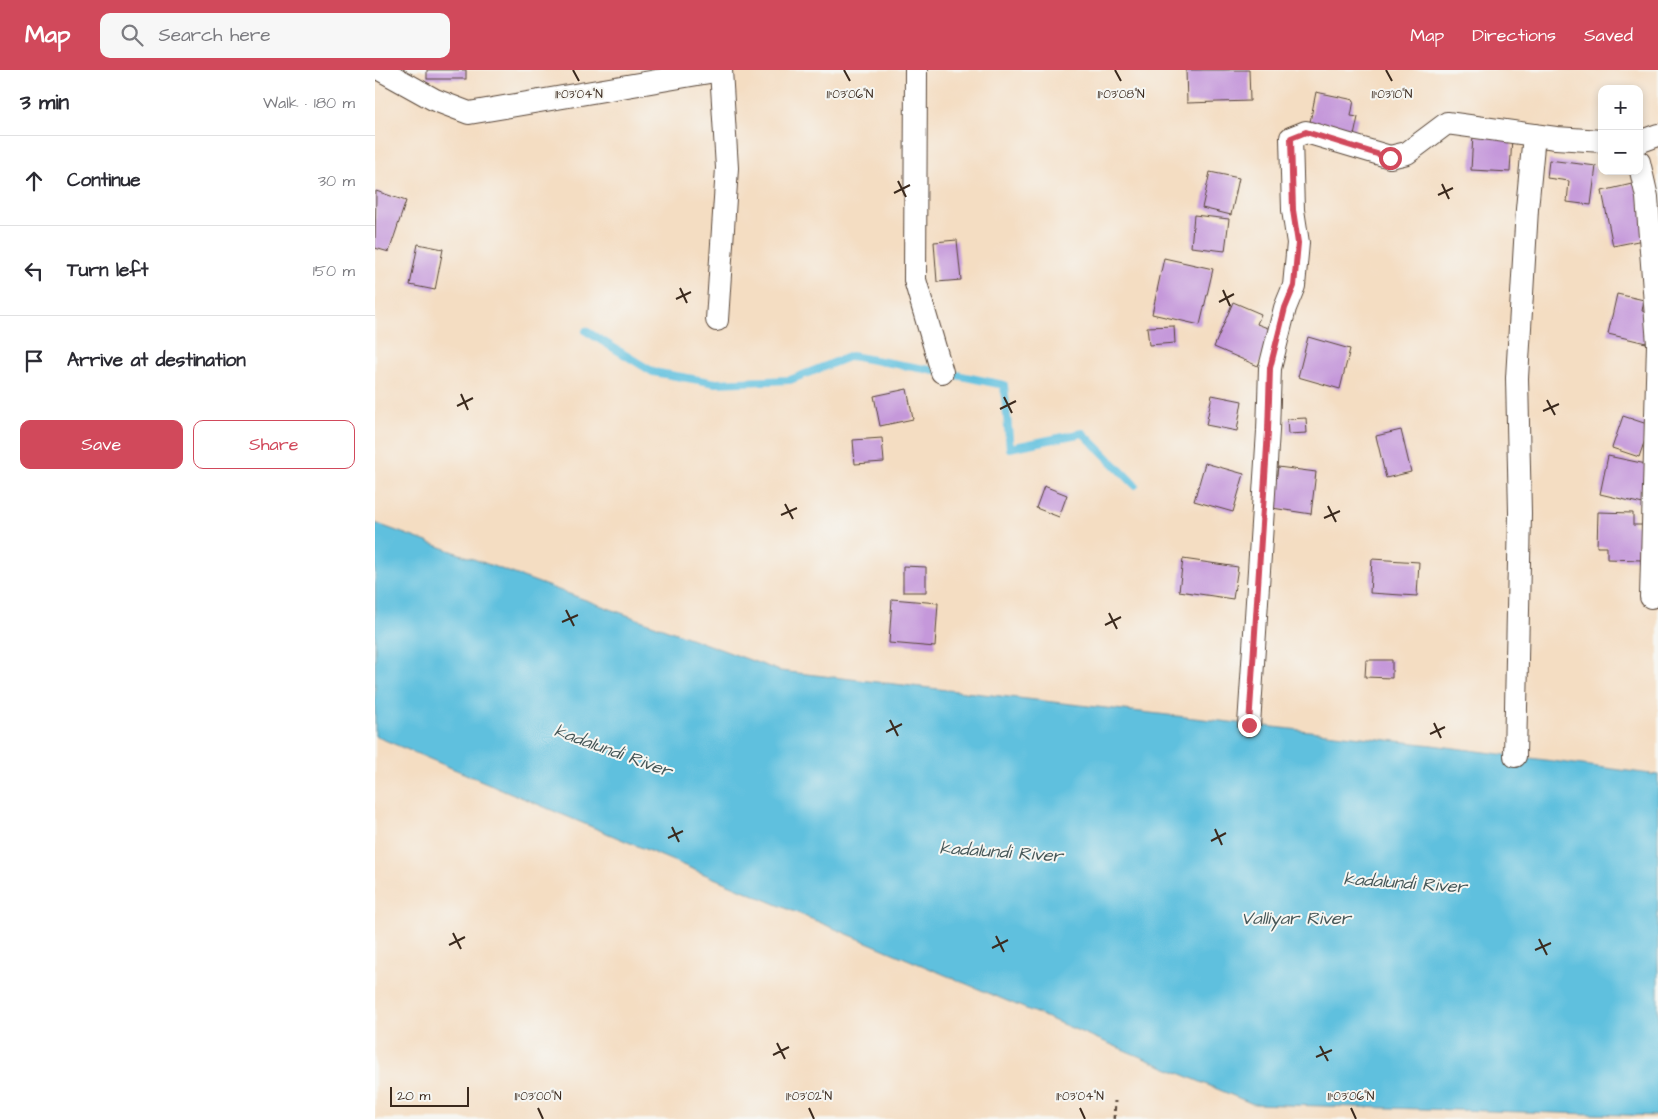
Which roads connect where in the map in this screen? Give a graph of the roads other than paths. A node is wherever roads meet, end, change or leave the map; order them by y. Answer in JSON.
{"nodes":[{"id":1,"x":381,"y":70,"type":"edge"},
{"id":2,"x":721,"y":70,"type":"edge"},
{"id":3,"x":916,"y":70,"type":"edge"},
{"id":4,"x":1534,"y":136,"type":"junction"},
{"id":5,"x":1658,"y":136,"type":"edge"},
{"id":6,"x":1598,"y":141,"type":"edge"},
{"id":7,"x":1643,"y":141,"type":"edge"},
{"id":8,"x":1642,"y":175,"type":"edge"},
{"id":9,"x":717,"y":320,"type":"dead end"},
{"id":10,"x":942,"y":372,"type":"dead end"},
{"id":11,"x":1651,"y":597,"type":"dead end"},
{"id":12,"x":1249,"y":725,"type":"dead end"},
{"id":13,"x":1515,"y":756,"type":"dead end"}],
"edges":[{"from":1,"to":2,"type":"street"},
{"from":2,"to":9,"type":"street"},
{"from":3,"to":10,"type":"street"},
{"from":4,"to":6,"type":"street"},
{"from":4,"to":12,"type":"street"},
{"from":4,"to":13,"type":"street"},
{"from":5,"to":7,"type":"street"},
{"from":8,"to":11,"type":"street"}]}
